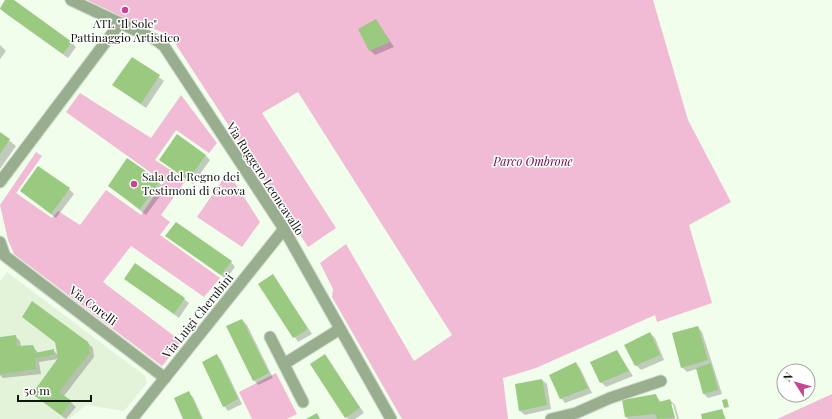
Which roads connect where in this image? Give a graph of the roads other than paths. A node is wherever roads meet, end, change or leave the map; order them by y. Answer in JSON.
{"nodes":[{"id":1,"x":71,"y":0,"type":"edge"},
{"id":2,"x":120,"y":23,"type":"junction"},
{"id":3,"x":0,"y":182,"type":"edge"},
{"id":4,"x":284,"y":229,"type":"junction"},
{"id":5,"x":0,"y":242,"type":"edge"},
{"id":6,"x":3,"y":259,"type":"edge"},
{"id":7,"x":340,"y":329,"type":"junction"},
{"id":8,"x":270,"y":337,"type":"dead end"},
{"id":9,"x":284,"y":364,"type":"junction"},
{"id":10,"x":165,"y":378,"type":"junction"},
{"id":11,"x":660,"y":381,"type":"dead end"},
{"id":12,"x":303,"y":402,"type":"dead end"},
{"id":13,"x":132,"y":419,"type":"edge"},
{"id":14,"x":391,"y":419,"type":"edge"},
{"id":15,"x":551,"y":419,"type":"edge"}],
"edges":[{"from":1,"to":2,"type":"street","name":"Via Ruggero Leoncavallo"},
{"from":2,"to":3,"type":"street"},
{"from":2,"to":4,"type":"street","name":"Via Ruggero Leoncavallo"},
{"from":4,"to":7,"type":"street","name":"Via Ruggero Leoncavallo"},
{"from":4,"to":10,"type":"street","name":"Via Luigi Cherubini"},
{"from":5,"to":6,"type":"street"},
{"from":6,"to":10,"type":"street","name":"Via Corelli"},
{"from":7,"to":9,"type":"street"},
{"from":7,"to":14,"type":"street","name":"Via Ruggero Leoncavallo"},
{"from":8,"to":9,"type":"street"},
{"from":9,"to":12,"type":"street"},
{"from":10,"to":13,"type":"street","name":"Via Luigi Cherubini"},
{"from":11,"to":15,"type":"street"}]}
